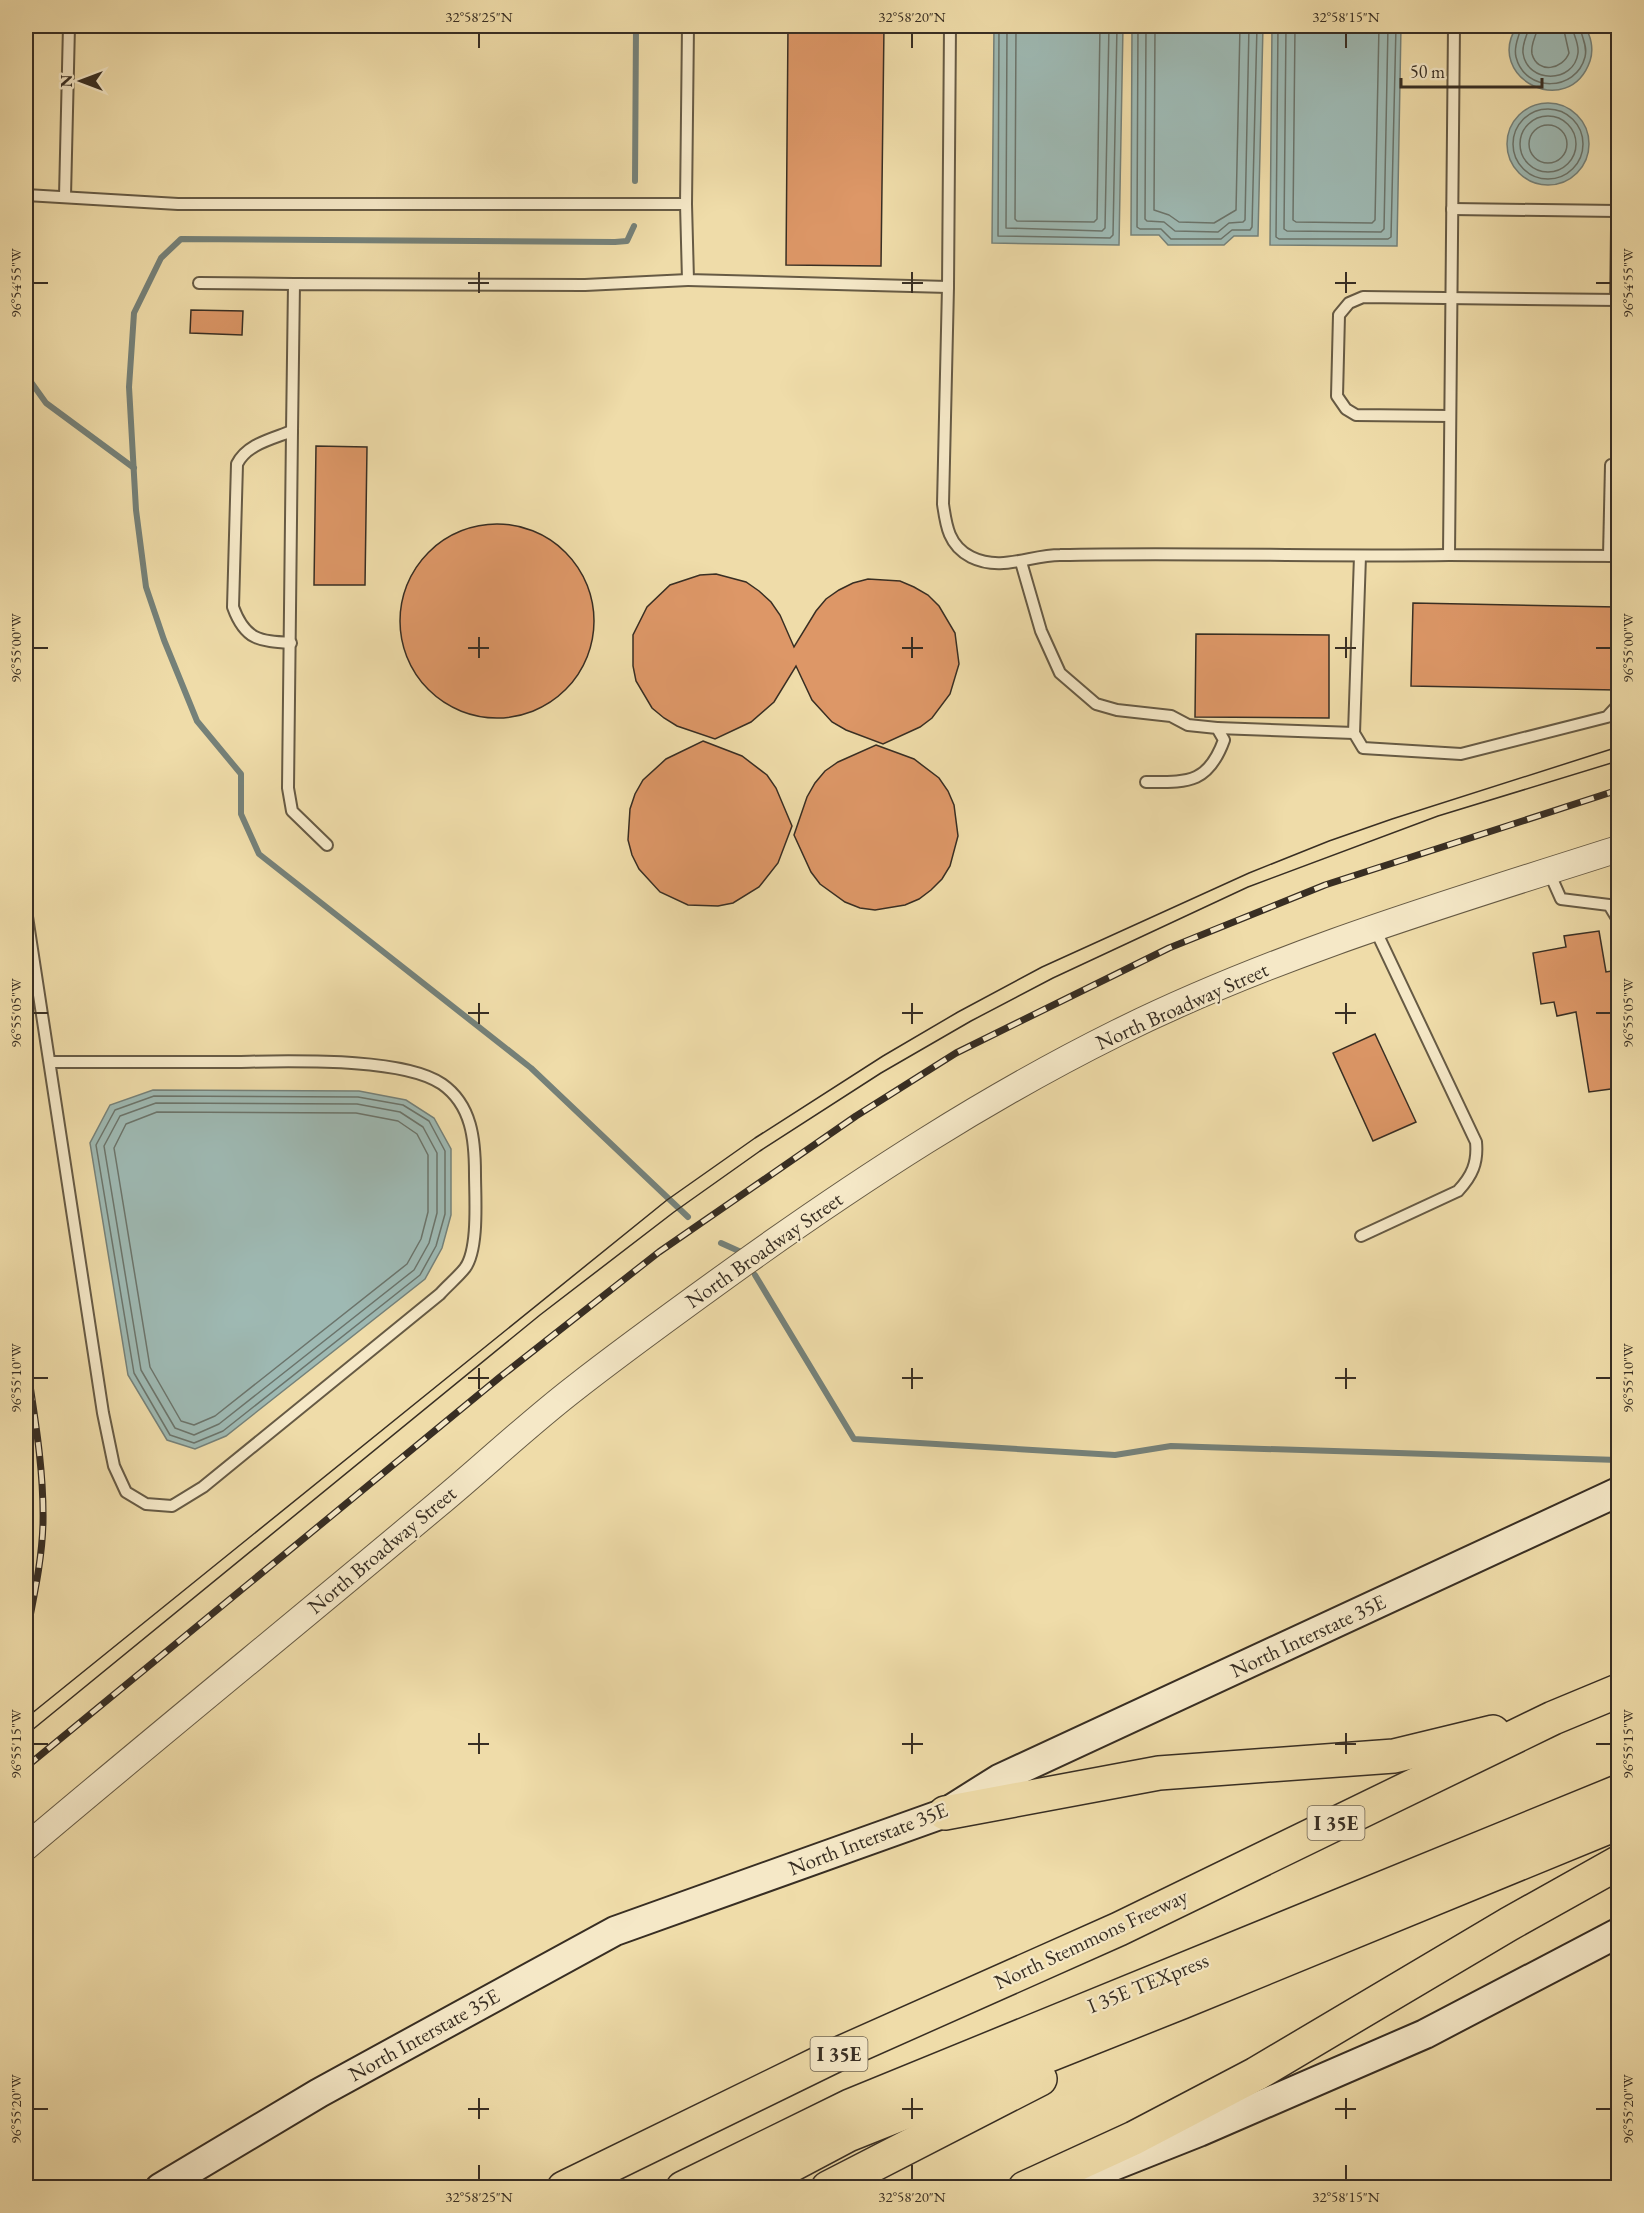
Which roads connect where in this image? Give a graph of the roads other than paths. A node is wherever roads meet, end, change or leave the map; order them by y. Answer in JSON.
{"nodes":[{"id":1,"x":69,"y":26,"type":"edge"},
{"id":2,"x":688,"y":26,"type":"edge"},
{"id":3,"x":950,"y":26,"type":"edge"},
{"id":4,"x":1454,"y":26,"type":"edge"},
{"id":5,"x":1618,"y":159,"type":"edge"},
{"id":6,"x":26,"y":195,"type":"edge"},
{"id":7,"x":65,"y":196,"type":"junction"},
{"id":8,"x":686,"y":204,"type":"junction"},
{"id":9,"x":1452,"y":209,"type":"junction"},
{"id":10,"x":1617,"y":211,"type":"edge"},
{"id":11,"x":688,"y":280,"type":"junction"},
{"id":12,"x":199,"y":283,"type":"dead end"},
{"id":13,"x":294,"y":284,"type":"junction"},
{"id":14,"x":948,"y":287,"type":"junction"},
{"id":15,"x":1451,"y":298,"type":"junction"},
{"id":16,"x":1617,"y":300,"type":"edge"},
{"id":17,"x":1450,"y":416,"type":"junction"},
{"id":18,"x":292,"y":432,"type":"junction"},
{"id":19,"x":1611,"y":465,"type":"dead end"},
{"id":20,"x":1449,"y":555,"type":"junction"},
{"id":21,"x":1360,"y":556,"type":"junction"},
{"id":22,"x":1614,"y":556,"type":"edge"},
{"id":23,"x":1021,"y":562,"type":"junction"},
{"id":24,"x":291,"y":644,"type":"junction"},
{"id":25,"x":1618,"y":705,"type":"edge"},
{"id":26,"x":1218,"y":728,"type":"junction"},
{"id":27,"x":1353,"y":733,"type":"junction"},
{"id":28,"x":1146,"y":782,"type":"dead end"},
{"id":29,"x":327,"y":845,"type":"dead end"},
{"id":30,"x":1618,"y":849,"type":"edge"},
{"id":31,"x":1549,"y":872,"type":"junction"},
{"id":32,"x":26,"y":910,"type":"edge"},
{"id":33,"x":1618,"y":920,"type":"edge"},
{"id":34,"x":1375,"y":929,"type":"junction"},
{"id":35,"x":50,"y":1062,"type":"junction"},
{"id":36,"x":1361,"y":1236,"type":"dead end"},
{"id":37,"x":1618,"y":1492,"type":"edge"},
{"id":38,"x":1618,"y":1691,"type":"edge"},
{"id":39,"x":1553,"y":1718,"type":"junction"},
{"id":40,"x":1618,"y":1792,"type":"edge"},
{"id":41,"x":945,"y":1813,"type":"junction"},
{"id":42,"x":1618,"y":1823,"type":"edge"},
{"id":43,"x":26,"y":1847,"type":"edge"},
{"id":44,"x":1618,"y":1863,"type":"edge"},
{"id":45,"x":1618,"y":1933,"type":"edge"},
{"id":46,"x":1182,"y":2002,"type":"junction"},
{"id":47,"x":160,"y":2187,"type":"edge"},
{"id":48,"x":564,"y":2187,"type":"edge"},
{"id":49,"x":683,"y":2187,"type":"edge"},
{"id":50,"x":748,"y":2187,"type":"edge"},
{"id":51,"x":828,"y":2187,"type":"edge"},
{"id":52,"x":1025,"y":2187,"type":"edge"},
{"id":53,"x":1061,"y":2187,"type":"edge"}],
"edges":[{"from":1,"to":7,"type":"lane"},
{"from":2,"to":8,"type":"lane"},
{"from":3,"to":14,"type":"lane"},
{"from":4,"to":9,"type":"lane"},
{"from":5,"to":10,"type":"lane"},
{"from":6,"to":7,"type":"lane"},
{"from":7,"to":8,"type":"lane"},
{"from":8,"to":11,"type":"lane"},
{"from":9,"to":10,"type":"lane"},
{"from":9,"to":15,"type":"lane"},
{"from":10,"to":16,"type":"lane"},
{"from":11,"to":13,"type":"lane"},
{"from":11,"to":14,"type":"lane"},
{"from":12,"to":13,"type":"lane"},
{"from":13,"to":18,"type":"lane"},
{"from":14,"to":23,"type":"lane"},
{"from":15,"to":16,"type":"lane"},
{"from":15,"to":17,"type":"lane"},
{"from":15,"to":17,"type":"lane"},
{"from":17,"to":20,"type":"lane"},
{"from":18,"to":24,"type":"lane"},
{"from":18,"to":24,"type":"lane"},
{"from":19,"to":22,"type":"lane"},
{"from":20,"to":21,"type":"lane"},
{"from":20,"to":22,"type":"lane"},
{"from":21,"to":23,"type":"lane"},
{"from":21,"to":27,"type":"lane"},
{"from":23,"to":26,"type":"lane"},
{"from":24,"to":29,"type":"lane"},
{"from":25,"to":27,"type":"lane"},
{"from":26,"to":27,"type":"lane"},
{"from":26,"to":28,"type":"lane"},
{"from":30,"to":31,"type":"street","name":"North Broadway Street"},
{"from":31,"to":33,"type":"lane"},
{"from":31,"to":34,"type":"street","name":"North Broadway Street"},
{"from":32,"to":35,"type":"lane"},
{"from":34,"to":36,"type":"lane"},
{"from":34,"to":43,"type":"street","name":"North Broadway Street"},
{"from":35,"to":35,"type":"lane"},
{"from":37,"to":41,"type":"main road","name":"North Interstate 35E"},
{"from":38,"to":39,"type":"highway","name":"North Stemmons Freeway","number":"I 35E"},
{"from":39,"to":41,"type":"highway"},
{"from":39,"to":48,"type":"highway","name":"North Stemmons Freeway","number":"I 35E"},
{"from":40,"to":49,"type":"highway","name":"I 35E TEXpress"},
{"from":41,"to":47,"type":"main road","name":"North Interstate 35E"},
{"from":42,"to":46,"type":"highway"},
{"from":44,"to":52,"type":"highway"},
{"from":45,"to":53,"type":"main road"},
{"from":46,"to":50,"type":"highway"},
{"from":46,"to":51,"type":"highway"}]}
